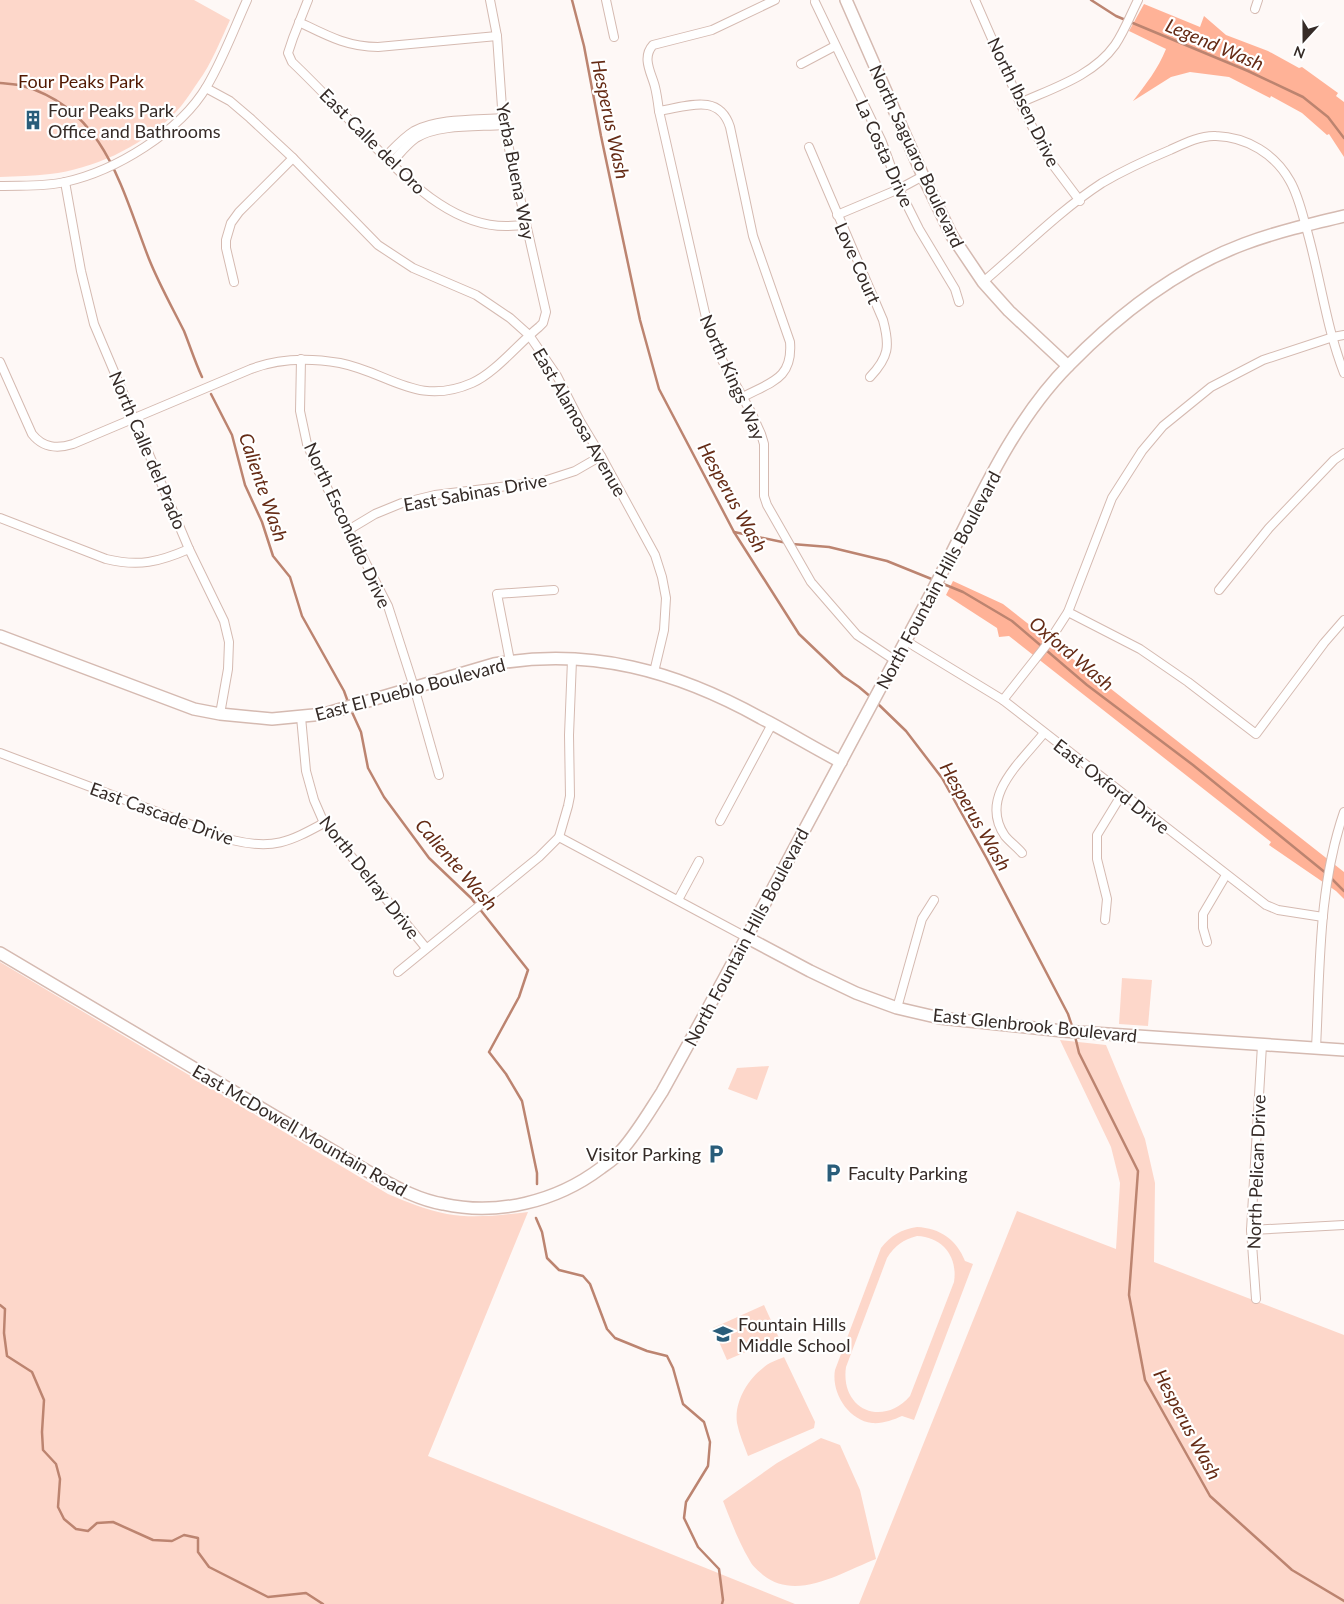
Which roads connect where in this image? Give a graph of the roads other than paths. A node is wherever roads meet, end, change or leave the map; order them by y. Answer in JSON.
{"nodes":[{"id":1,"x":247,"y":0,"type":"edge"},
{"id":2,"x":308,"y":0,"type":"edge"},
{"id":3,"x":490,"y":0,"type":"edge"},
{"id":4,"x":606,"y":0,"type":"edge"},
{"id":5,"x":775,"y":0,"type":"edge"},
{"id":6,"x":846,"y":0,"type":"edge"},
{"id":7,"x":975,"y":0,"type":"edge"},
{"id":8,"x":1138,"y":0,"type":"edge"},
{"id":9,"x":1258,"y":0,"type":"edge"},
{"id":10,"x":815,"y":1,"type":"edge"},
{"id":11,"x":1255,"y":9,"type":"dead end"},
{"id":12,"x":299,"y":22,"type":"junction"},
{"id":13,"x":497,"y":36,"type":"junction"},
{"id":14,"x":614,"y":37,"type":"dead end"},
{"id":15,"x":835,"y":46,"type":"junction"},
{"id":16,"x":801,"y":64,"type":"dead end"},
{"id":17,"x":206,"y":88,"type":"junction"},
{"id":18,"x":1020,"y":103,"type":"junction"},
{"id":19,"x":659,"y":112,"type":"junction"},
{"id":20,"x":503,"y":122,"type":"junction"},
{"id":21,"x":809,"y":147,"type":"dead end"},
{"id":22,"x":385,"y":157,"type":"junction"},
{"id":23,"x":293,"y":158,"type":"junction"},
{"id":24,"x":391,"y":163,"type":"junction"},
{"id":25,"x":923,"y":176,"type":"junction"},
{"id":26,"x":65,"y":182,"type":"junction"},
{"id":27,"x":0,"y":186,"type":"edge"},
{"id":28,"x":900,"y":189,"type":"junction"},
{"id":29,"x":1080,"y":200,"type":"junction"},
{"id":30,"x":837,"y":215,"type":"junction"},
{"id":31,"x":1344,"y":216,"type":"edge"},
{"id":32,"x":526,"y":224,"type":"junction"},
{"id":33,"x":1306,"y":225,"type":"junction"},
{"id":34,"x":234,"y":282,"type":"dead end"},
{"id":35,"x":983,"y":282,"type":"junction"},
{"id":36,"x":959,"y":302,"type":"dead end"},
{"id":37,"x":529,"y":335,"type":"junction"},
{"id":38,"x":1344,"y":335,"type":"edge"},
{"id":39,"x":1333,"y":337,"type":"junction"},
{"id":40,"x":301,"y":359,"type":"junction"},
{"id":41,"x":0,"y":362,"type":"edge"},
{"id":42,"x":1068,"y":366,"type":"junction"},
{"id":43,"x":1344,"y":373,"type":"edge"},
{"id":44,"x":870,"y":377,"type":"dead end"},
{"id":45,"x":743,"y":397,"type":"junction"},
{"id":46,"x":134,"y":418,"type":"junction"},
{"id":47,"x":1344,"y":453,"type":"edge"},
{"id":48,"x":601,"y":456,"type":"junction"},
{"id":49,"x":0,"y":518,"type":"edge"},
{"id":50,"x":350,"y":529,"type":"junction"},
{"id":51,"x":189,"y":549,"type":"junction"},
{"id":52,"x":554,"y":590,"type":"dead end"},
{"id":53,"x":1219,"y":590,"type":"dead end"},
{"id":54,"x":1068,"y":612,"type":"junction"},
{"id":55,"x":1344,"y":620,"type":"edge"},
{"id":56,"x":0,"y":636,"type":"edge"},
{"id":57,"x":906,"y":640,"type":"junction"},
{"id":58,"x":572,"y":660,"type":"junction"},
{"id":59,"x":510,"y":661,"type":"junction"},
{"id":60,"x":896,"y":661,"type":"junction"},
{"id":61,"x":654,"y":672,"type":"junction"},
{"id":62,"x":414,"y":687,"type":"junction"},
{"id":63,"x":1004,"y":700,"type":"junction"},
{"id":64,"x":220,"y":714,"type":"junction"},
{"id":65,"x":301,"y":717,"type":"junction"},
{"id":66,"x":772,"y":724,"type":"junction"},
{"id":67,"x":1044,"y":733,"type":"junction"},
{"id":68,"x":0,"y":753,"type":"edge"},
{"id":69,"x":841,"y":762,"type":"junction"},
{"id":70,"x":439,"y":775,"type":"dead end"},
{"id":71,"x":1122,"y":794,"type":"junction"},
{"id":72,"x":1344,"y":812,"type":"edge"},
{"id":73,"x":720,"y":821,"type":"dead end"},
{"id":74,"x":324,"y":823,"type":"junction"},
{"id":75,"x":558,"y":837,"type":"junction"},
{"id":76,"x":1022,"y":853,"type":"dead end"},
{"id":77,"x":699,"y":861,"type":"dead end"},
{"id":78,"x":1226,"y":875,"type":"junction"},
{"id":79,"x":678,"y":900,"type":"junction"},
{"id":80,"x":934,"y":900,"type":"dead end"},
{"id":81,"x":1323,"y":918,"type":"junction"},
{"id":82,"x":1104,"y":920,"type":"dead end"},
{"id":83,"x":746,"y":936,"type":"junction"},
{"id":84,"x":1207,"y":942,"type":"dead end"},
{"id":85,"x":426,"y":948,"type":"junction"},
{"id":86,"x":0,"y":954,"type":"edge"},
{"id":87,"x":398,"y":972,"type":"dead end"},
{"id":88,"x":897,"y":1008,"type":"junction"},
{"id":89,"x":1262,"y":1045,"type":"junction"},
{"id":90,"x":1316,"y":1048,"type":"junction"},
{"id":91,"x":1344,"y":1050,"type":"edge"},
{"id":92,"x":667,"y":1083,"type":"joint"},
{"id":93,"x":1344,"y":1225,"type":"edge"},
{"id":94,"x":1251,"y":1230,"type":"junction"},
{"id":95,"x":1256,"y":1299,"type":"dead end"}],
"edges":[{"from":1,"to":17,"type":"street"},
{"from":2,"to":12,"type":"street"},
{"from":3,"to":13,"type":"street","name":"Yerba Buena Way"},
{"from":4,"to":14,"type":"street"},
{"from":5,"to":19,"type":"street","name":"North Kings Way"},
{"from":6,"to":25,"type":"street","name":"North Saguaro Boulevard"},
{"from":7,"to":18,"type":"street","name":"North Ibsen Drive"},
{"from":8,"to":18,"type":"street"},
{"from":9,"to":11,"type":"street"},
{"from":10,"to":15,"type":"street","name":"La Costa Drive"},
{"from":12,"to":13,"type":"street"},
{"from":12,"to":22,"type":"street","name":"East Calle del Oro"},
{"from":13,"to":20,"type":"street","name":"Yerba Buena Way"},
{"from":15,"to":16,"type":"street"},
{"from":15,"to":28,"type":"street","name":"La Costa Drive"},
{"from":17,"to":23,"type":"street","name":"East Alamosa Avenue"},
{"from":17,"to":26,"type":"street"},
{"from":18,"to":29,"type":"street","name":"North Ibsen Drive"},
{"from":19,"to":45,"type":"street","name":"North Kings Way"},
{"from":19,"to":45,"type":"street"},
{"from":20,"to":22,"type":"street"},
{"from":20,"to":24,"type":"street"},
{"from":20,"to":32,"type":"street","name":"Yerba Buena Way"},
{"from":21,"to":30,"type":"street","name":"Love Court"},
{"from":22,"to":24,"type":"street","name":"East Calle del Oro"},
{"from":23,"to":34,"type":"street"},
{"from":23,"to":37,"type":"street","name":"East Alamosa Avenue"},
{"from":24,"to":32,"type":"street","name":"East Calle del Oro"},
{"from":25,"to":28,"type":"street"},
{"from":25,"to":35,"type":"street","name":"North Saguaro Boulevard"},
{"from":26,"to":27,"type":"street"},
{"from":26,"to":46,"type":"street","name":"North Calle del Prado"},
{"from":28,"to":30,"type":"street"},
{"from":28,"to":36,"type":"street","name":"La Costa Drive"},
{"from":29,"to":33,"type":"street"},
{"from":29,"to":35,"type":"street"},
{"from":30,"to":44,"type":"street","name":"Love Court"},
{"from":31,"to":33,"type":"street","name":"North Fountain Hills Boulevard"},
{"from":32,"to":37,"type":"street","name":"Yerba Buena Way"},
{"from":33,"to":39,"type":"street"},
{"from":33,"to":42,"type":"street","name":"North Fountain Hills Boulevard"},
{"from":35,"to":42,"type":"street","name":"North Saguaro Boulevard"},
{"from":37,"to":40,"type":"street","name":"Yerba Buena Way"},
{"from":37,"to":48,"type":"street","name":"East Alamosa Avenue"},
{"from":38,"to":39,"type":"street"},
{"from":39,"to":43,"type":"street"},
{"from":39,"to":54,"type":"street"},
{"from":40,"to":46,"type":"street","name":"Yerba Buena Way"},
{"from":40,"to":50,"type":"street","name":"North Escondido Drive"},
{"from":41,"to":46,"type":"street","name":"Yerba Buena Way"},
{"from":42,"to":57,"type":"street","name":"North Fountain Hills Boulevard"},
{"from":45,"to":60,"type":"street","name":"North Kings Way"},
{"from":46,"to":51,"type":"street","name":"North Calle del Prado"},
{"from":47,"to":53,"type":"street"},
{"from":48,"to":50,"type":"street","name":"East Sabinas Drive"},
{"from":48,"to":61,"type":"street","name":"East Alamosa Avenue"},
{"from":49,"to":51,"type":"street"},
{"from":50,"to":62,"type":"street","name":"North Escondido Drive"},
{"from":51,"to":64,"type":"street","name":"North Calle del Prado"},
{"from":52,"to":59,"type":"street"},
{"from":54,"to":55,"type":"street"},
{"from":54,"to":63,"type":"street"},
{"from":56,"to":64,"type":"street","name":"East El Pueblo Boulevard"},
{"from":57,"to":60,"type":"street","name":"North Fountain Hills Boulevard"},
{"from":57,"to":63,"type":"street","name":"East Oxford Drive"},
{"from":58,"to":59,"type":"street","name":"East El Pueblo Boulevard"},
{"from":58,"to":61,"type":"street","name":"East El Pueblo Boulevard"},
{"from":58,"to":75,"type":"street"},
{"from":59,"to":62,"type":"street","name":"East El Pueblo Boulevard"},
{"from":60,"to":69,"type":"street","name":"North Fountain Hills Boulevard"},
{"from":61,"to":66,"type":"street","name":"East El Pueblo Boulevard"},
{"from":62,"to":65,"type":"street","name":"East El Pueblo Boulevard"},
{"from":62,"to":70,"type":"street","name":"North Escondido Drive"},
{"from":63,"to":67,"type":"street","name":"East Oxford Drive"},
{"from":64,"to":65,"type":"street","name":"East El Pueblo Boulevard"},
{"from":65,"to":74,"type":"street","name":"North Delray Drive"},
{"from":66,"to":69,"type":"street","name":"East El Pueblo Boulevard"},
{"from":66,"to":73,"type":"street"},
{"from":67,"to":71,"type":"street","name":"East Oxford Drive"},
{"from":67,"to":76,"type":"street"},
{"from":68,"to":74,"type":"street","name":"East Cascade Drive"},
{"from":69,"to":83,"type":"street","name":"North Fountain Hills Boulevard"},
{"from":71,"to":78,"type":"street","name":"East Oxford Drive"},
{"from":71,"to":82,"type":"street"},
{"from":72,"to":81,"type":"street"},
{"from":74,"to":85,"type":"street","name":"North Delray Drive"},
{"from":75,"to":79,"type":"street","name":"East Glenbrook Boulevard"},
{"from":75,"to":85,"type":"street"},
{"from":77,"to":79,"type":"street"},
{"from":78,"to":81,"type":"street","name":"East Oxford Drive"},
{"from":78,"to":84,"type":"street"},
{"from":79,"to":83,"type":"street","name":"East Glenbrook Boulevard"},
{"from":80,"to":88,"type":"street"},
{"from":81,"to":90,"type":"street"},
{"from":83,"to":88,"type":"street","name":"East Glenbrook Boulevard"},
{"from":83,"to":92,"type":"street","name":"North Fountain Hills Boulevard"},
{"from":85,"to":87,"type":"street"},
{"from":86,"to":92,"type":"street","name":"East McDowell Mountain Road"},
{"from":88,"to":89,"type":"street","name":"East Glenbrook Boulevard"},
{"from":89,"to":90,"type":"street","name":"East Glenbrook Boulevard"},
{"from":89,"to":94,"type":"street","name":"North Pelican Drive"},
{"from":90,"to":91,"type":"street","name":"East Glenbrook Boulevard"},
{"from":93,"to":94,"type":"street"},
{"from":94,"to":95,"type":"street","name":"North Pelican Drive"}]}
